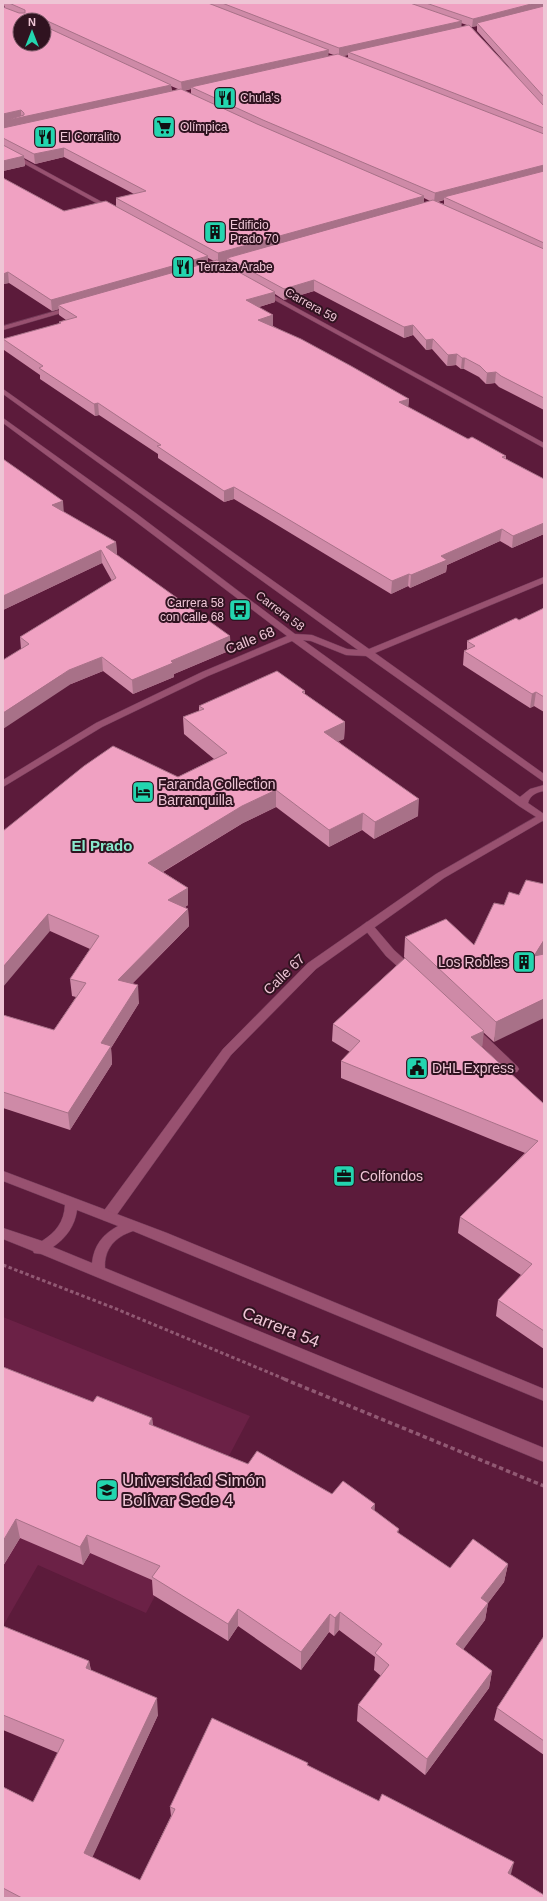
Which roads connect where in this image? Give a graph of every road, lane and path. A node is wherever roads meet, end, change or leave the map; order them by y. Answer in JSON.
{"nodes":[{"id":1,"x":3,"y":150,"type":"edge"},
{"id":2,"x":114,"y":210,"type":"edge"},
{"id":3,"x":254,"y":287,"type":"edge"},
{"id":4,"x":80,"y":306,"type":"edge"},
{"id":5,"x":3,"y":328,"type":"edge"},
{"id":6,"x":3,"y":391,"type":"edge"},
{"id":7,"x":3,"y":420,"type":"edge"},
{"id":8,"x":544,"y":446,"type":"edge"},
{"id":9,"x":544,"y":580,"type":"edge"},
{"id":10,"x":293,"y":637,"type":"junction"},
{"id":11,"x":368,"y":653,"type":"junction"},
{"id":12,"x":544,"y":779,"type":"edge"},
{"id":13,"x":3,"y":784,"type":"edge"},
{"id":14,"x":544,"y":788,"type":"edge"},
{"id":15,"x":522,"y":804,"type":"junction"},
{"id":16,"x":542,"y":818,"type":"edge"},
{"id":17,"x":367,"y":926,"type":"junction"},
{"id":18,"x":418,"y":980,"type":"edge"},
{"id":19,"x":463,"y":1022,"type":"edge"},
{"id":20,"x":513,"y":1069,"type":"dead end"},
{"id":21,"x":3,"y":1176,"type":"edge"},
{"id":22,"x":71,"y":1202,"type":"junction"},
{"id":23,"x":108,"y":1216,"type":"junction"},
{"id":24,"x":132,"y":1226,"type":"junction"},
{"id":25,"x":3,"y":1233,"type":"edge"},
{"id":26,"x":39,"y":1249,"type":"junction"},
{"id":27,"x":3,"y":1265,"type":"edge"},
{"id":28,"x":99,"y":1272,"type":"junction"},
{"id":29,"x":544,"y":1395,"type":"edge"},
{"id":30,"x":544,"y":1455,"type":"edge"},
{"id":31,"x":544,"y":1486,"type":"edge"}],
"edges":[{"from":1,"to":2,"type":"street"},
{"from":3,"to":8,"type":"street","name":"Carrera 59"},
{"from":4,"to":5,"type":"street"},
{"from":6,"to":11,"type":"street","name":"Carrera 58"},
{"from":7,"to":10,"type":"street","name":"Carrera 58"},
{"from":9,"to":11,"type":"street","name":"Calle 68"},
{"from":10,"to":11,"type":"street","name":"Calle 68"},
{"from":10,"to":13,"type":"street","name":"Calle 68"},
{"from":10,"to":15,"type":"street","name":"Carrera 58"},
{"from":11,"to":12,"type":"street","name":"Carrera 58"},
{"from":14,"to":15,"type":"street"},
{"from":15,"to":16,"type":"street","name":"Carrera 58"},
{"from":16,"to":17,"type":"street","name":"Calle 67"},
{"from":17,"to":18,"type":"street"},
{"from":17,"to":23,"type":"street","name":"Calle 67"},
{"from":19,"to":20,"type":"street"},
{"from":21,"to":22,"type":"street"},
{"from":22,"to":23,"type":"street"},
{"from":22,"to":26,"type":"street"},
{"from":23,"to":24,"type":"street"},
{"from":24,"to":28,"type":"street"},
{"from":24,"to":29,"type":"street"},
{"from":25,"to":26,"type":"street","name":"Carrera 54"},
{"from":26,"to":28,"type":"street","name":"Carrera 54"},
{"from":27,"to":31,"type":"path"},
{"from":28,"to":30,"type":"street","name":"Carrera 54"}]}
